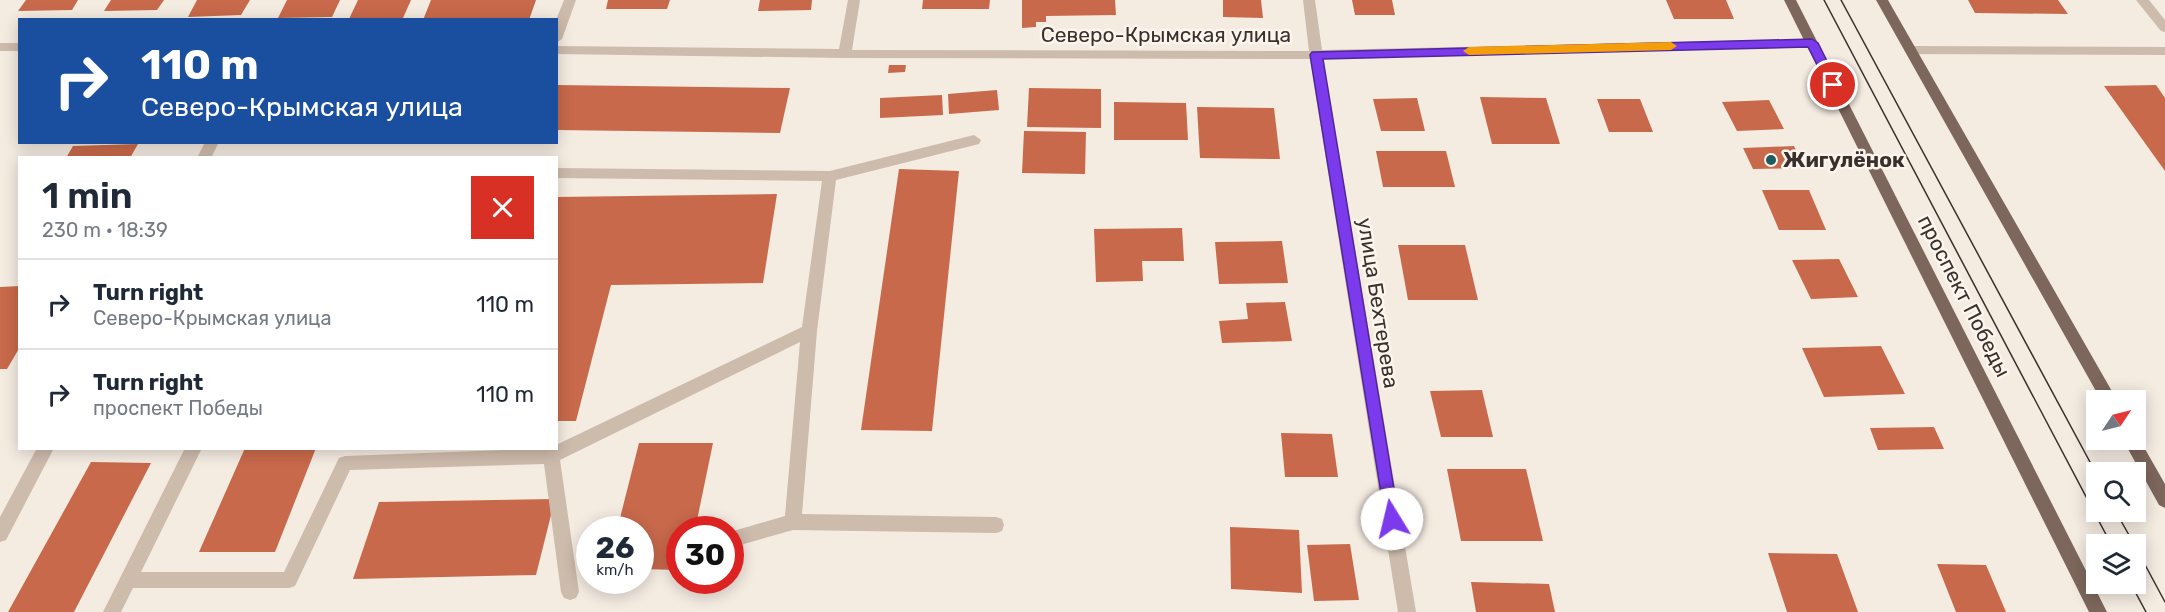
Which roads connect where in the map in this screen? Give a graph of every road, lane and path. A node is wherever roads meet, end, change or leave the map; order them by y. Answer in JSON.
{"nodes":[{"id":1,"x":570,"y":0,"type":"edge"},
{"id":2,"x":854,"y":0,"type":"edge"},
{"id":3,"x":1309,"y":0,"type":"edge"},
{"id":4,"x":1790,"y":0,"type":"edge"},
{"id":5,"x":1882,"y":0,"type":"edge"},
{"id":6,"x":2142,"y":0,"type":"edge"},
{"id":7,"x":2165,"y":28,"type":"edge"},
{"id":8,"x":558,"y":33,"type":"edge"},
{"id":9,"x":1812,"y":43,"type":"junction"},
{"id":10,"x":0,"y":47,"type":"edge"},
{"id":11,"x":18,"y":47,"type":"edge"},
{"id":12,"x":558,"y":50,"type":"edge"},
{"id":13,"x":1910,"y":50,"type":"junction"},
{"id":14,"x":2165,"y":51,"type":"edge"},
{"id":15,"x":845,"y":54,"type":"junction"},
{"id":16,"x":1316,"y":55,"type":"junction"},
{"id":17,"x":974,"y":140,"type":"dead end"},
{"id":18,"x":558,"y":173,"type":"edge"},
{"id":19,"x":830,"y":176,"type":"junction"},
{"id":20,"x":809,"y":331,"type":"junction"},
{"id":21,"x":2103,"y":390,"type":"edge"},
{"id":22,"x":45,"y":450,"type":"edge"},
{"id":23,"x":193,"y":450,"type":"edge"},
{"id":24,"x":2137,"y":450,"type":"edge"},
{"id":25,"x":551,"y":456,"type":"junction"},
{"id":26,"x":2165,"y":500,"type":"edge"},
{"id":27,"x":793,"y":522,"type":"junction"},
{"id":28,"x":996,"y":525,"type":"dead end"},
{"id":29,"x":0,"y":534,"type":"edge"},
{"id":30,"x":744,"y":536,"type":"edge"},
{"id":31,"x":128,"y":580,"type":"junction"},
{"id":32,"x":570,"y":592,"type":"dead end"},
{"id":33,"x":112,"y":612,"type":"edge"},
{"id":34,"x":1407,"y":612,"type":"edge"},
{"id":35,"x":2098,"y":612,"type":"edge"}],
"edges":[{"from":1,"to":8,"type":"street"},
{"from":2,"to":15,"type":"street"},
{"from":3,"to":16,"type":"street","name":"улица Бехтерева"},
{"from":4,"to":9,"type":"main road","name":"проспект Победы"},
{"from":5,"to":13,"type":"main road"},
{"from":6,"to":7,"type":"street"},
{"from":9,"to":16,"type":"street","name":"Северо-Крымская улица"},
{"from":9,"to":35,"type":"main road","name":"проспект Победы"},
{"from":10,"to":11,"type":"street"},
{"from":12,"to":15,"type":"street","name":"Северо-Крымская улица"},
{"from":13,"to":14,"type":"street"},
{"from":13,"to":21,"type":"main road"},
{"from":15,"to":16,"type":"street","name":"Северо-Крымская улица"},
{"from":16,"to":34,"type":"street","name":"улица Бехтерева"},
{"from":17,"to":19,"type":"street"},
{"from":18,"to":19,"type":"street"},
{"from":19,"to":20,"type":"street"},
{"from":20,"to":25,"type":"street"},
{"from":20,"to":27,"type":"street"},
{"from":22,"to":29,"type":"street"},
{"from":23,"to":31,"type":"street"},
{"from":24,"to":26,"type":"main road"},
{"from":25,"to":31,"type":"street"},
{"from":25,"to":32,"type":"street"},
{"from":27,"to":28,"type":"street"},
{"from":27,"to":30,"type":"street"},
{"from":31,"to":33,"type":"street"}]}
